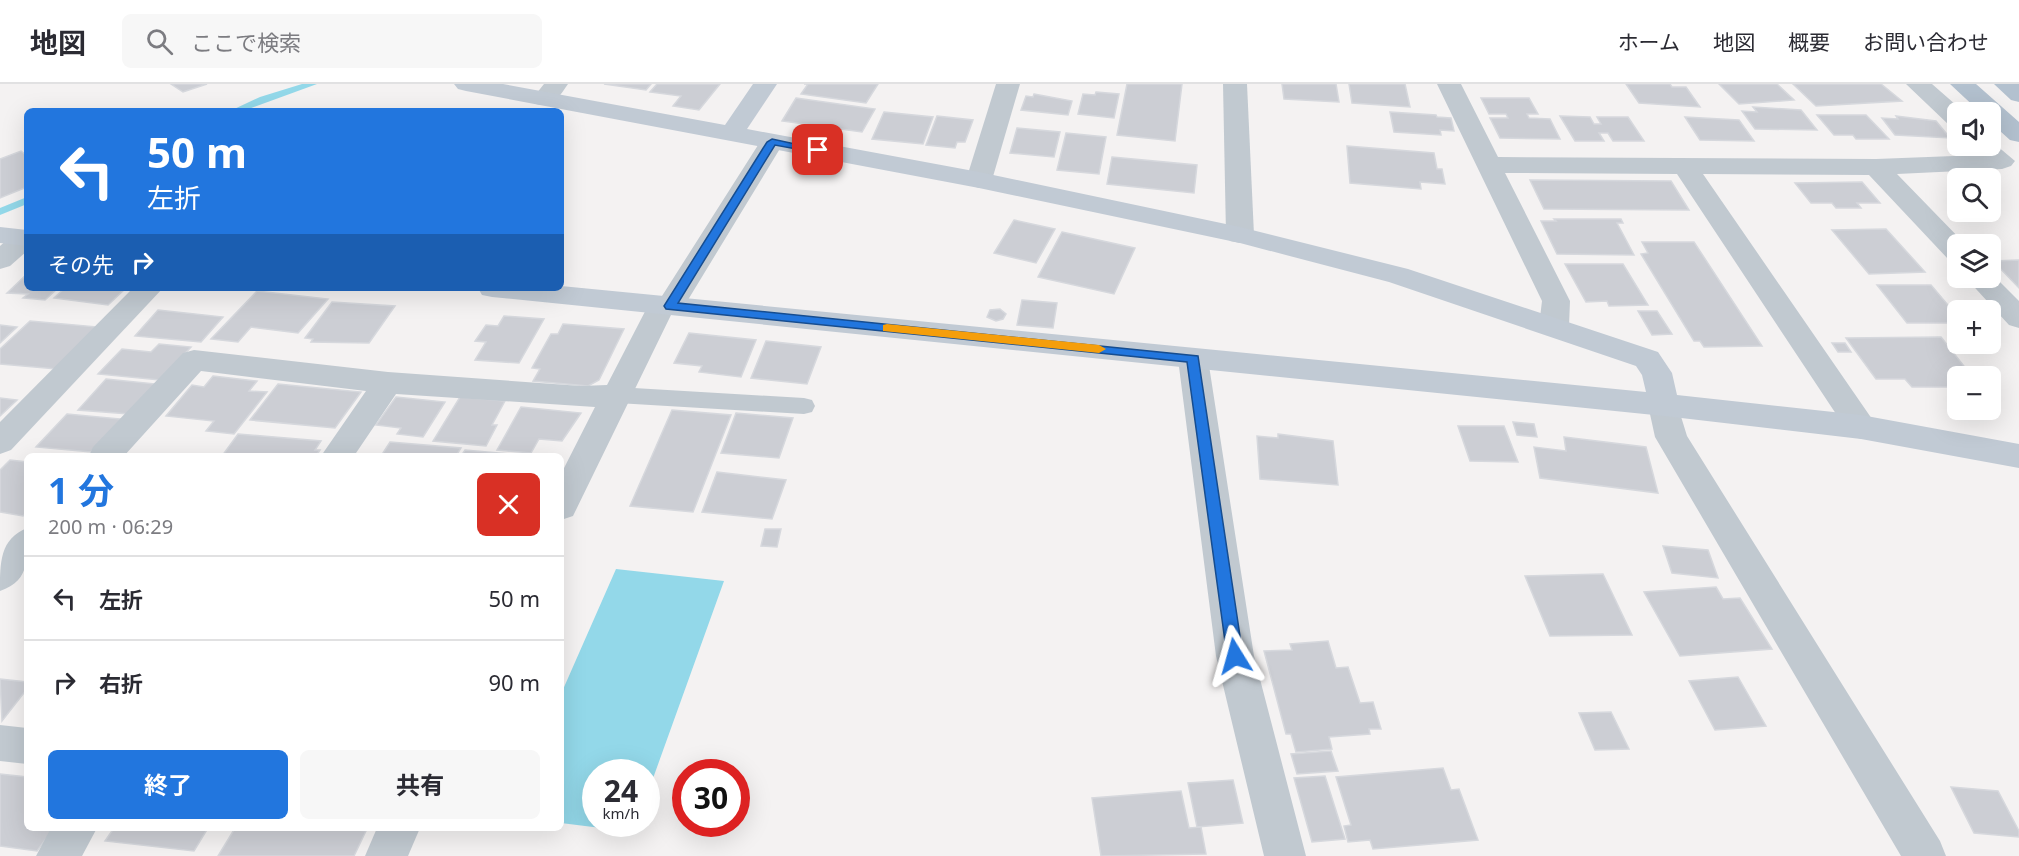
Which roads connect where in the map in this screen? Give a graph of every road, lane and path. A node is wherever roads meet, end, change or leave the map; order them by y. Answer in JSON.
{"nodes":[{"id":1,"x":466,"y":84,"type":"edge"},
{"id":2,"x":765,"y":84,"type":"edge"},
{"id":3,"x":1008,"y":84,"type":"edge"},
{"id":4,"x":1235,"y":84,"type":"edge"},
{"id":5,"x":1449,"y":84,"type":"edge"},
{"id":6,"x":1918,"y":84,"type":"edge"},
{"id":7,"x":1962,"y":84,"type":"edge"},
{"id":8,"x":2006,"y":84,"type":"edge"},
{"id":9,"x":550,"y":91,"type":"edge"},
{"id":10,"x":2019,"y":95,"type":"edge"},
{"id":11,"x":1947,"y":110,"type":"edge"},
{"id":12,"x":732,"y":135,"type":"junction"},
{"id":13,"x":2019,"y":135,"type":"edge"},
{"id":14,"x":772,"y":142,"type":"junction"},
{"id":15,"x":1996,"y":156,"type":"edge"},
{"id":16,"x":1487,"y":165,"type":"junction"},
{"id":17,"x":1685,"y":166,"type":"junction"},
{"id":18,"x":1876,"y":167,"type":"junction"},
{"id":19,"x":979,"y":180,"type":"junction"},
{"id":20,"x":1240,"y":234,"type":"junction"},
{"id":21,"x":18,"y":237,"type":"edge"},
{"id":22,"x":1947,"y":241,"type":"edge"},
{"id":23,"x":0,"y":260,"type":"edge"},
{"id":24,"x":1990,"y":288,"type":"edge"},
{"id":25,"x":146,"y":291,"type":"edge"},
{"id":26,"x":523,"y":291,"type":"edge"},
{"id":27,"x":666,"y":305,"type":"junction"},
{"id":28,"x":2019,"y":318,"type":"edge"},
{"id":29,"x":1554,"y":326,"type":"junction"},
{"id":30,"x":1193,"y":359,"type":"junction"},
{"id":31,"x":388,"y":383,"type":"junction"},
{"id":32,"x":617,"y":395,"type":"junction"},
{"id":33,"x":1664,"y":405,"type":"junction"},
{"id":34,"x":804,"y":406,"type":"dead end"},
{"id":35,"x":1862,"y":427,"type":"junction"},
{"id":36,"x":0,"y":442,"type":"edge"},
{"id":37,"x":108,"y":453,"type":"edge"},
{"id":38,"x":339,"y":453,"type":"edge"},
{"id":39,"x":2019,"y":456,"type":"edge"},
{"id":40,"x":564,"y":501,"type":"edge"},
{"id":41,"x":24,"y":546,"type":"edge"},
{"id":42,"x":0,"y":576,"type":"edge"},
{"id":43,"x":0,"y":743,"type":"edge"},
{"id":44,"x":24,"y":746,"type":"edge"},
{"id":45,"x":74,"y":831,"type":"edge"},
{"id":46,"x":398,"y":831,"type":"edge"},
{"id":47,"x":57,"y":856,"type":"edge"},
{"id":48,"x":386,"y":856,"type":"edge"},
{"id":49,"x":1285,"y":856,"type":"edge"},
{"id":50,"x":1925,"y":856,"type":"edge"}],
"edges":[{"from":1,"to":9,"type":"street"},
{"from":2,"to":12,"type":"street"},
{"from":3,"to":19,"type":"street"},
{"from":4,"to":20,"type":"street"},
{"from":5,"to":16,"type":"street"},
{"from":6,"to":11,"type":"street"},
{"from":7,"to":13,"type":"main road"},
{"from":8,"to":10,"type":"main road"},
{"from":9,"to":12,"type":"street"},
{"from":12,"to":14,"type":"street"},
{"from":14,"to":19,"type":"street"},
{"from":14,"to":27,"type":"street"},
{"from":15,"to":18,"type":"street"},
{"from":16,"to":17,"type":"street"},
{"from":16,"to":29,"type":"street"},
{"from":17,"to":18,"type":"street"},
{"from":17,"to":35,"type":"street"},
{"from":18,"to":22,"type":"street"},
{"from":19,"to":20,"type":"street"},
{"from":20,"to":29,"type":"street"},
{"from":21,"to":23,"type":"street"},
{"from":24,"to":28,"type":"street"},
{"from":25,"to":36,"type":"street"},
{"from":26,"to":27,"type":"street"},
{"from":27,"to":30,"type":"street"},
{"from":27,"to":32,"type":"street"},
{"from":29,"to":33,"type":"street"},
{"from":30,"to":33,"type":"street"},
{"from":30,"to":49,"type":"street"},
{"from":31,"to":32,"type":"street"},
{"from":31,"to":37,"type":"street"},
{"from":31,"to":38,"type":"street"},
{"from":32,"to":34,"type":"lane"},
{"from":32,"to":40,"type":"street"},
{"from":33,"to":35,"type":"street"},
{"from":33,"to":50,"type":"street"},
{"from":35,"to":39,"type":"street"},
{"from":41,"to":42,"type":"street"},
{"from":43,"to":44,"type":"street"},
{"from":45,"to":47,"type":"street"},
{"from":46,"to":48,"type":"street"}]}
